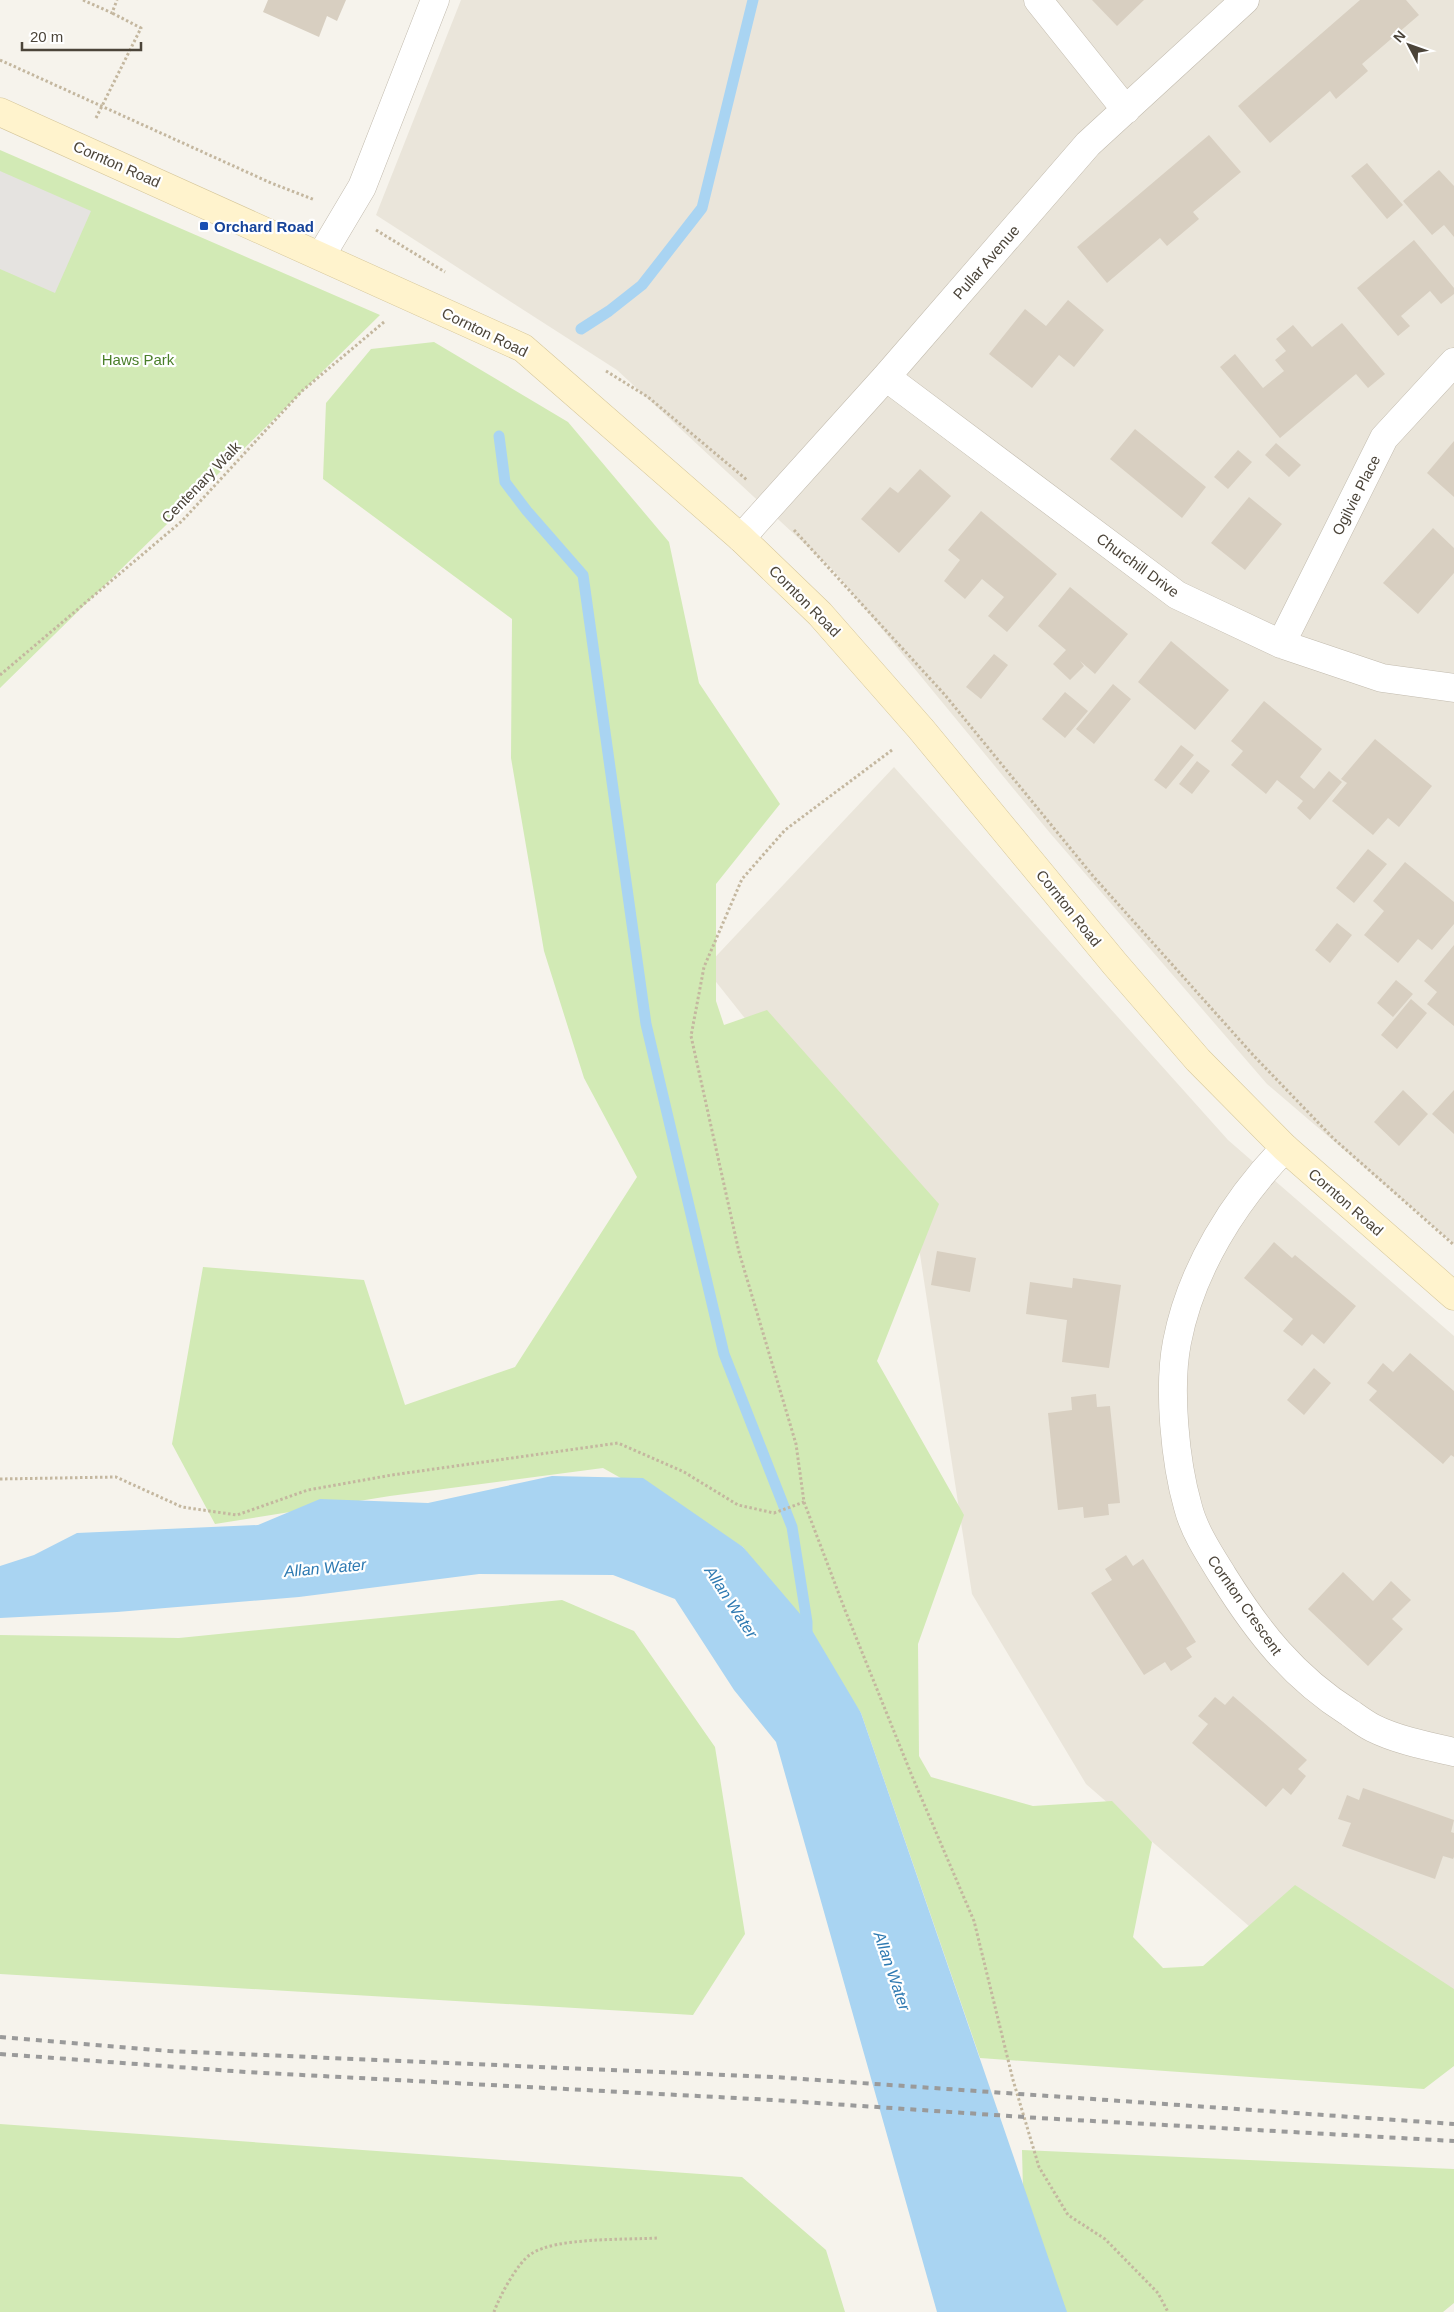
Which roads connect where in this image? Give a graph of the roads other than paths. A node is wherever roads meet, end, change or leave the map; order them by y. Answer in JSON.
{"nodes":[{"id":1,"x":435,"y":0,"type":"edge"},
{"id":2,"x":1038,"y":0,"type":"edge"},
{"id":3,"x":1245,"y":0,"type":"edge"},
{"id":4,"x":1126,"y":110,"type":"junction"},
{"id":5,"x":0,"y":112,"type":"edge"},
{"id":6,"x":321,"y":256,"type":"junction"},
{"id":7,"x":1454,"y":362,"type":"edge"},
{"id":8,"x":886,"y":376,"type":"junction"},
{"id":9,"x":741,"y":538,"type":"junction"},
{"id":10,"x":1282,"y":644,"type":"junction"},
{"id":11,"x":1454,"y":688,"type":"edge"},
{"id":12,"x":1285,"y":1148,"type":"junction"},
{"id":13,"x":1454,"y":1296,"type":"edge"},
{"id":14,"x":1454,"y":1752,"type":"edge"}],
"edges":[{"from":1,"to":6,"type":"street"},
{"from":2,"to":4,"type":"street"},
{"from":3,"to":4,"type":"street","name":"Pullar Avenue"},
{"from":4,"to":8,"type":"street","name":"Pullar Avenue"},
{"from":5,"to":6,"type":"main road","name":"Cornton Road"},
{"from":6,"to":9,"type":"main road","name":"Cornton Road"},
{"from":7,"to":10,"type":"street","name":"Ogilvie Place"},
{"from":8,"to":9,"type":"street","name":"Pullar Avenue"},
{"from":8,"to":10,"type":"street","name":"Churchill Drive"},
{"from":9,"to":12,"type":"main road","name":"Cornton Road"},
{"from":10,"to":11,"type":"street","name":"Churchill Drive"},
{"from":12,"to":13,"type":"main road","name":"Cornton Road"},
{"from":12,"to":14,"type":"street","name":"Cornton Crescent"}]}
